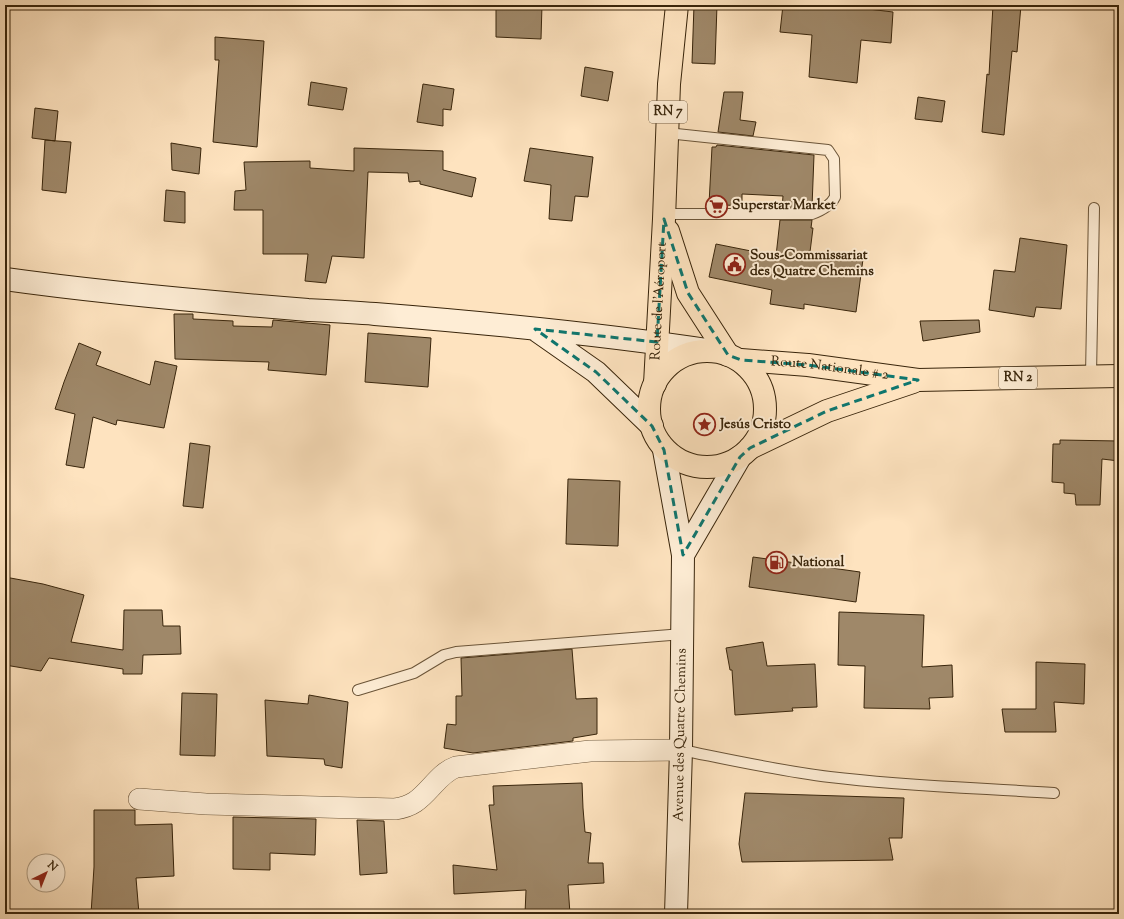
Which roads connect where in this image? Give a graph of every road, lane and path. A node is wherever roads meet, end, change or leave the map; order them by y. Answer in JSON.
{"nodes":[{"id":1,"x":677,"y":5,"type":"edge"},
{"id":2,"x":667,"y":133,"type":"junction"},
{"id":3,"x":1094,"y":208,"type":"dead end"},
{"id":4,"x":664,"y":216,"type":"junction"},
{"id":5,"x":5,"y":279,"type":"edge"},
{"id":6,"x":535,"y":329,"type":"junction"},
{"id":7,"x":657,"y":342,"type":"junction"},
{"id":8,"x":728,"y":355,"type":"junction"},
{"id":9,"x":1091,"y":376,"type":"junction"},
{"id":10,"x":1119,"y":376,"type":"edge"},
{"id":11,"x":918,"y":380,"type":"junction"},
{"id":12,"x":655,"y":384,"type":"junction"},
{"id":13,"x":652,"y":426,"type":"junction"},
{"id":14,"x":664,"y":450,"type":"junction"},
{"id":15,"x":745,"y":453,"type":"junction"},
{"id":16,"x":683,"y":555,"type":"junction"},
{"id":17,"x":682,"y":634,"type":"junction"},
{"id":18,"x":358,"y":690,"type":"dead end"},
{"id":19,"x":681,"y":750,"type":"junction"},
{"id":20,"x":1054,"y":793,"type":"dead end"},
{"id":21,"x":139,"y":799,"type":"dead end"},
{"id":22,"x":676,"y":914,"type":"edge"}],
"edges":[{"from":1,"to":2,"type":"main road","name":"Route de l’Aéroport","number":"RN 7"},
{"from":2,"to":4,"type":"main road","name":"Route de l’Aéroport","number":"RN 7"},
{"from":2,"to":4,"type":"lane"},
{"from":3,"to":9,"type":"lane"},
{"from":4,"to":7,"type":"main road","name":"Route de l’Aéroport","number":"RN 7"},
{"from":4,"to":8,"type":"main road","name":"Route de l’Aéroport","number":"RN 7"},
{"from":5,"to":6,"type":"main road"},
{"from":6,"to":7,"type":"main road"},
{"from":6,"to":13,"type":"main road"},
{"from":7,"to":8,"type":"main road"},
{"from":7,"to":12,"type":"main road","name":"Route de l’Aéroport","number":"RN 7"},
{"from":8,"to":11,"type":"main road","name":"Route Nationale # 2","number":"RN 2"},
{"from":8,"to":12,"type":"main road"},
{"from":8,"to":15,"type":"main road"},
{"from":9,"to":10,"type":"main road","name":"Route Nationale # 2","number":"RN 2"},
{"from":9,"to":11,"type":"main road","name":"Route Nationale # 2","number":"RN 2"},
{"from":11,"to":15,"type":"main road","name":"Route Nationale # 2","number":"RN 2"},
{"from":12,"to":13,"type":"main road"},
{"from":13,"to":14,"type":"main road"},
{"from":14,"to":15,"type":"main road"},
{"from":14,"to":16,"type":"main road","name":"Avenue des Quatre Chemins"},
{"from":15,"to":16,"type":"main road","name":"Avenue des Quatre Chemins"},
{"from":16,"to":17,"type":"main road","name":"Avenue des Quatre Chemins"},
{"from":17,"to":18,"type":"lane"},
{"from":17,"to":19,"type":"main road","name":"Avenue des Quatre Chemins"},
{"from":19,"to":20,"type":"lane"},
{"from":19,"to":21,"type":"street"},
{"from":19,"to":22,"type":"main road","name":"Avenue des Quatre Chemins"}]}
